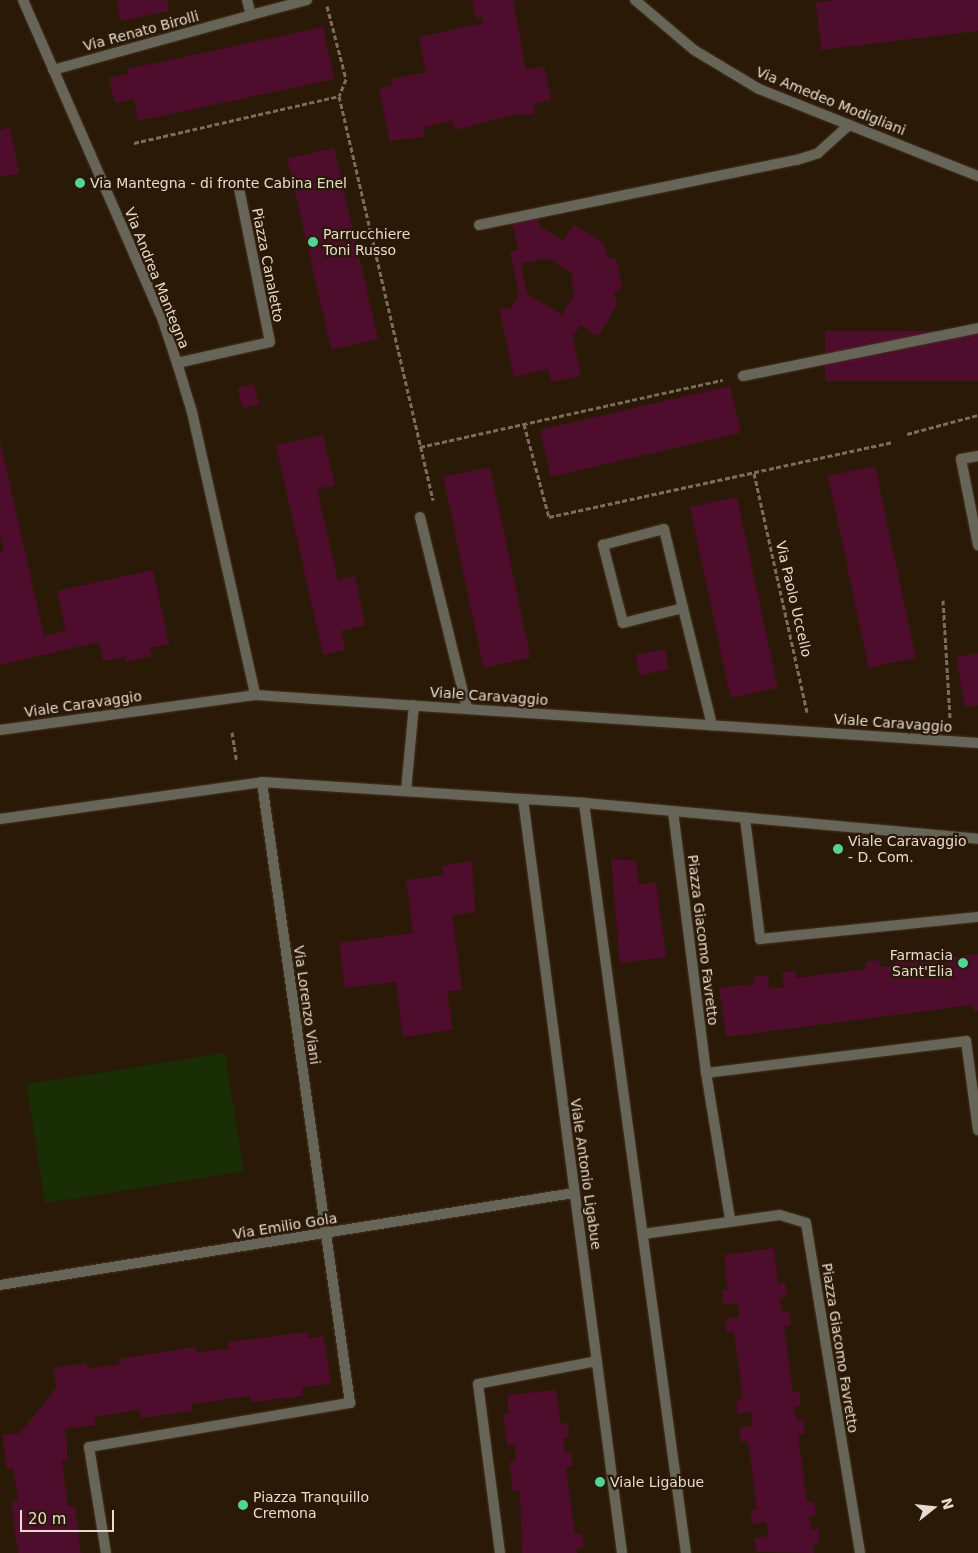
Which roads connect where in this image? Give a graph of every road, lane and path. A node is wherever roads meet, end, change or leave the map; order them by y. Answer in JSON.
{"nodes":[{"id":1,"x":23,"y":0,"type":"edge"},
{"id":2,"x":247,"y":0,"type":"edge"},
{"id":3,"x":307,"y":0,"type":"edge"},
{"id":4,"x":325,"y":0,"type":"edge"},
{"id":5,"x":635,"y":0,"type":"edge"},
{"id":6,"x":251,"y":15,"type":"junction"},
{"id":7,"x":53,"y":70,"type":"junction"},
{"id":8,"x":339,"y":96,"type":"junction"},
{"id":9,"x":849,"y":125,"type":"junction"},
{"id":10,"x":134,"y":143,"type":"dead end"},
{"id":11,"x":978,"y":176,"type":"edge"},
{"id":12,"x":239,"y":188,"type":"dead end"},
{"id":13,"x":479,"y":225,"type":"dead end"},
{"id":14,"x":978,"y":328,"type":"edge"},
{"id":15,"x":177,"y":362,"type":"junction"},
{"id":16,"x":743,"y":376,"type":"joint"},
{"id":17,"x":978,"y":414,"type":"edge"},
{"id":18,"x":524,"y":424,"type":"junction"},
{"id":19,"x":907,"y":434,"type":"dead end"},
{"id":20,"x":892,"y":442,"type":"dead end"},
{"id":21,"x":420,"y":447,"type":"junction"},
{"id":22,"x":978,"y":456,"type":"edge"},
{"id":23,"x":754,"y":473,"type":"junction"},
{"id":24,"x":420,"y":517,"type":"joint"},
{"id":25,"x":978,"y":545,"type":"edge"},
{"id":26,"x":942,"y":600,"type":"dead end"},
{"id":27,"x":683,"y":608,"type":"junction"},
{"id":28,"x":255,"y":695,"type":"junction"},
{"id":29,"x":414,"y":705,"type":"junction"},
{"id":30,"x":467,"y":708,"type":"junction"},
{"id":31,"x":712,"y":724,"type":"junction"},
{"id":32,"x":0,"y":730,"type":"edge"},
{"id":33,"x":807,"y":731,"type":"junction"},
{"id":34,"x":232,"y":732,"type":"dead end"},
{"id":35,"x":950,"y":741,"type":"junction"},
{"id":36,"x":978,"y":742,"type":"edge"},
{"id":37,"x":237,"y":762,"type":"dead end"},
{"id":38,"x":262,"y":782,"type":"junction"},
{"id":39,"x":406,"y":791,"type":"junction"},
{"id":40,"x":523,"y":799,"type":"junction"},
{"id":41,"x":584,"y":803,"type":"junction"},
{"id":42,"x":673,"y":811,"type":"junction"},
{"id":43,"x":746,"y":818,"type":"junction"},
{"id":44,"x":0,"y":819,"type":"edge"},
{"id":45,"x":978,"y":839,"type":"edge"},
{"id":46,"x":978,"y":917,"type":"edge"},
{"id":47,"x":706,"y":1073,"type":"junction"},
{"id":48,"x":978,"y":1130,"type":"edge"},
{"id":49,"x":574,"y":1193,"type":"junction"},
{"id":50,"x":730,"y":1219,"type":"junction"},
{"id":51,"x":326,"y":1233,"type":"junction"},
{"id":52,"x":643,"y":1234,"type":"junction"},
{"id":53,"x":0,"y":1285,"type":"edge"},
{"id":54,"x":597,"y":1361,"type":"junction"},
{"id":55,"x":106,"y":1553,"type":"edge"},
{"id":56,"x":500,"y":1553,"type":"edge"},
{"id":57,"x":622,"y":1553,"type":"edge"},
{"id":58,"x":686,"y":1553,"type":"edge"},
{"id":59,"x":860,"y":1553,"type":"edge"}],
"edges":[{"from":1,"to":7,"type":"street","name":"Via Andrea Mantegna"},
{"from":2,"to":6,"type":"street"},
{"from":3,"to":6,"type":"street","name":"Via Renato Birolli"},
{"from":4,"to":8,"type":"path"},
{"from":5,"to":9,"type":"street","name":"Via Amedeo Modigliani"},
{"from":6,"to":7,"type":"street","name":"Via Renato Birolli"},
{"from":7,"to":15,"type":"street","name":"Via Andrea Mantegna"},
{"from":8,"to":10,"type":"path"},
{"from":8,"to":21,"type":"path"},
{"from":9,"to":11,"type":"street","name":"Via Amedeo Modigliani"},
{"from":9,"to":13,"type":"street"},
{"from":12,"to":15,"type":"street","name":"Piazza Canaletto"},
{"from":14,"to":16,"type":"street"},
{"from":15,"to":28,"type":"street","name":"Via Andrea Mantegna"},
{"from":16,"to":18,"type":"path"},
{"from":17,"to":19,"type":"path"},
{"from":18,"to":21,"type":"path"},
{"from":18,"to":23,"type":"path"},
{"from":20,"to":23,"type":"path"},
{"from":21,"to":24,"type":"path"},
{"from":22,"to":25,"type":"street"},
{"from":23,"to":33,"type":"path","name":"Via Paolo Uccello"},
{"from":24,"to":30,"type":"street"},
{"from":26,"to":35,"type":"path"},
{"from":27,"to":27,"type":"street"},
{"from":27,"to":31,"type":"street"},
{"from":28,"to":29,"type":"street","name":"Viale Caravaggio"},
{"from":28,"to":32,"type":"street","name":"Viale Caravaggio"},
{"from":29,"to":30,"type":"street","name":"Viale Caravaggio"},
{"from":29,"to":39,"type":"street"},
{"from":30,"to":31,"type":"street","name":"Viale Caravaggio"},
{"from":31,"to":33,"type":"street","name":"Viale Caravaggio"},
{"from":33,"to":35,"type":"street","name":"Viale Caravaggio"},
{"from":34,"to":37,"type":"path"},
{"from":35,"to":36,"type":"street","name":"Viale Caravaggio"},
{"from":38,"to":39,"type":"street"},
{"from":38,"to":44,"type":"street"},
{"from":38,"to":51,"type":"street","name":"Via Lorenzo Viani"},
{"from":39,"to":40,"type":"street"},
{"from":40,"to":41,"type":"street"},
{"from":40,"to":49,"type":"street","name":"Viale Antonio Ligabue"},
{"from":41,"to":42,"type":"street"},
{"from":41,"to":52,"type":"street"},
{"from":42,"to":43,"type":"street"},
{"from":42,"to":47,"type":"street","name":"Piazza Giacomo Favretto"},
{"from":43,"to":45,"type":"street"},
{"from":43,"to":46,"type":"street"},
{"from":47,"to":48,"type":"street"},
{"from":47,"to":50,"type":"street","name":"Piazza Giacomo Favretto"},
{"from":49,"to":51,"type":"street","name":"Via Emilio Gola"},
{"from":49,"to":54,"type":"street","name":"Viale Antonio Ligabue"},
{"from":50,"to":52,"type":"street","name":"Piazza Giacomo Favretto"},
{"from":50,"to":59,"type":"street","name":"Piazza Giacomo Favretto"},
{"from":51,"to":53,"type":"street","name":"Via Emilio Gola"},
{"from":51,"to":55,"type":"street"},
{"from":52,"to":58,"type":"street"},
{"from":54,"to":56,"type":"street"},
{"from":54,"to":57,"type":"street","name":"Viale Antonio Ligabue"}]}
